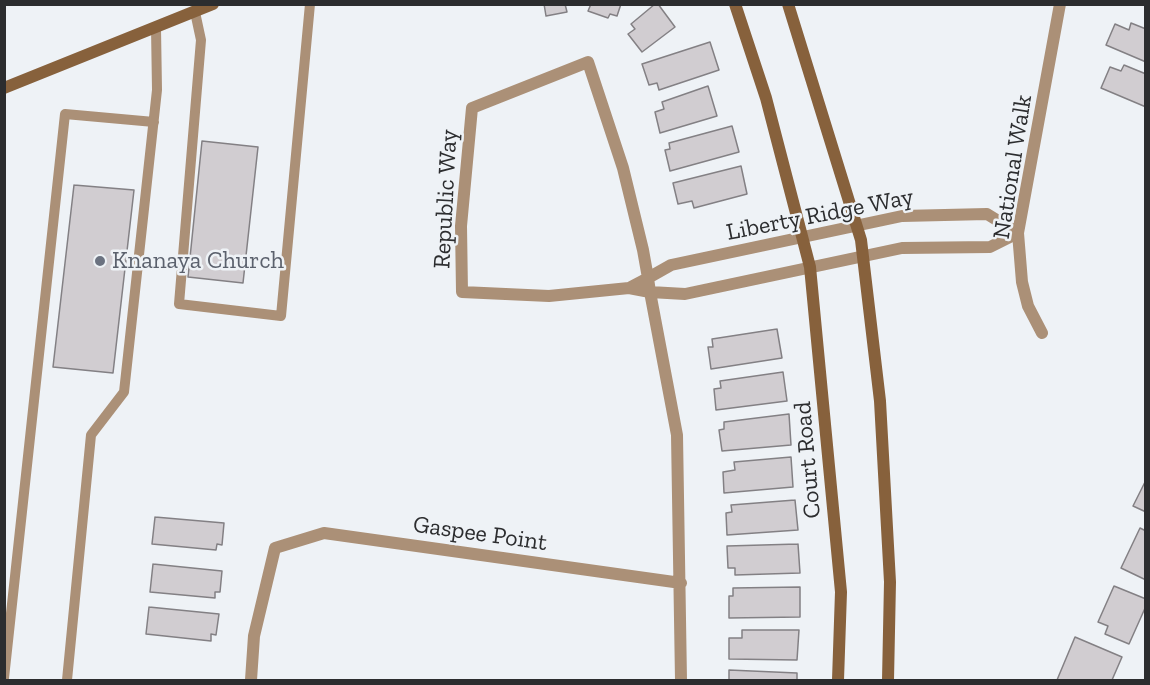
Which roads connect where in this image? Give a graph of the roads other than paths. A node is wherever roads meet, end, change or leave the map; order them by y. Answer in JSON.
{"nodes":[{"id":1,"x":213,"y":4,"type":"edge"},
{"id":2,"x":310,"y":4,"type":"edge"},
{"id":3,"x":735,"y":4,"type":"edge"},
{"id":4,"x":788,"y":4,"type":"edge"},
{"id":5,"x":1060,"y":4,"type":"edge"},
{"id":6,"x":195,"y":12,"type":"junction"},
{"id":7,"x":156,"y":28,"type":"junction"},
{"id":8,"x":4,"y":88,"type":"edge"},
{"id":9,"x":154,"y":122,"type":"junction"},
{"id":10,"x":856,"y":226,"type":"junction"},
{"id":11,"x":1018,"y":233,"type":"junction"},
{"id":12,"x":804,"y":237,"type":"junction"},
{"id":13,"x":863,"y":256,"type":"junction"},
{"id":14,"x":810,"y":267,"type":"junction"},
{"id":15,"x":648,"y":278,"type":"junction"},
{"id":16,"x":629,"y":288,"type":"junction"},
{"id":17,"x":650,"y":292,"type":"junction"},
{"id":18,"x":1042,"y":333,"type":"dead end"},
{"id":19,"x":681,"y":583,"type":"junction"},
{"id":20,"x":4,"y":678,"type":"edge"},
{"id":21,"x":67,"y":681,"type":"edge"},
{"id":22,"x":251,"y":681,"type":"edge"},
{"id":23,"x":681,"y":681,"type":"edge"},
{"id":24,"x":838,"y":681,"type":"edge"},
{"id":25,"x":888,"y":681,"type":"edge"}],
"edges":[{"from":1,"to":6,"type":"main road"},
{"from":2,"to":6,"type":"lane"},
{"from":3,"to":12,"type":"main road","name":"Court Road"},
{"from":4,"to":10,"type":"main road"},
{"from":5,"to":11,"type":"street","name":"National Walk"},
{"from":6,"to":7,"type":"main road"},
{"from":7,"to":8,"type":"main road"},
{"from":7,"to":9,"type":"lane"},
{"from":9,"to":20,"type":"lane"},
{"from":9,"to":21,"type":"lane"},
{"from":10,"to":11,"type":"street","name":"Liberty Ridge Way"},
{"from":10,"to":12,"type":"street","name":"Liberty Ridge Way"},
{"from":10,"to":13,"type":"main road"},
{"from":11,"to":13,"type":"street","name":"Liberty Ridge Way"},
{"from":11,"to":18,"type":"street","name":"National Walk"},
{"from":12,"to":14,"type":"main road","name":"Court Road"},
{"from":12,"to":15,"type":"street","name":"Liberty Ridge Way"},
{"from":13,"to":14,"type":"street","name":"Liberty Ridge Way"},
{"from":13,"to":25,"type":"main road"},
{"from":14,"to":17,"type":"street","name":"Liberty Ridge Way"},
{"from":14,"to":24,"type":"main road","name":"Court Road"},
{"from":15,"to":16,"type":"street","name":"Liberty Ridge Way"},
{"from":15,"to":16,"type":"street","name":"Republic Way"},
{"from":15,"to":17,"type":"street"},
{"from":16,"to":17,"type":"street","name":"Liberty Ridge Way"},
{"from":17,"to":19,"type":"street"},
{"from":19,"to":22,"type":"street","name":"Gaspee Point"},
{"from":19,"to":23,"type":"street"}]}
